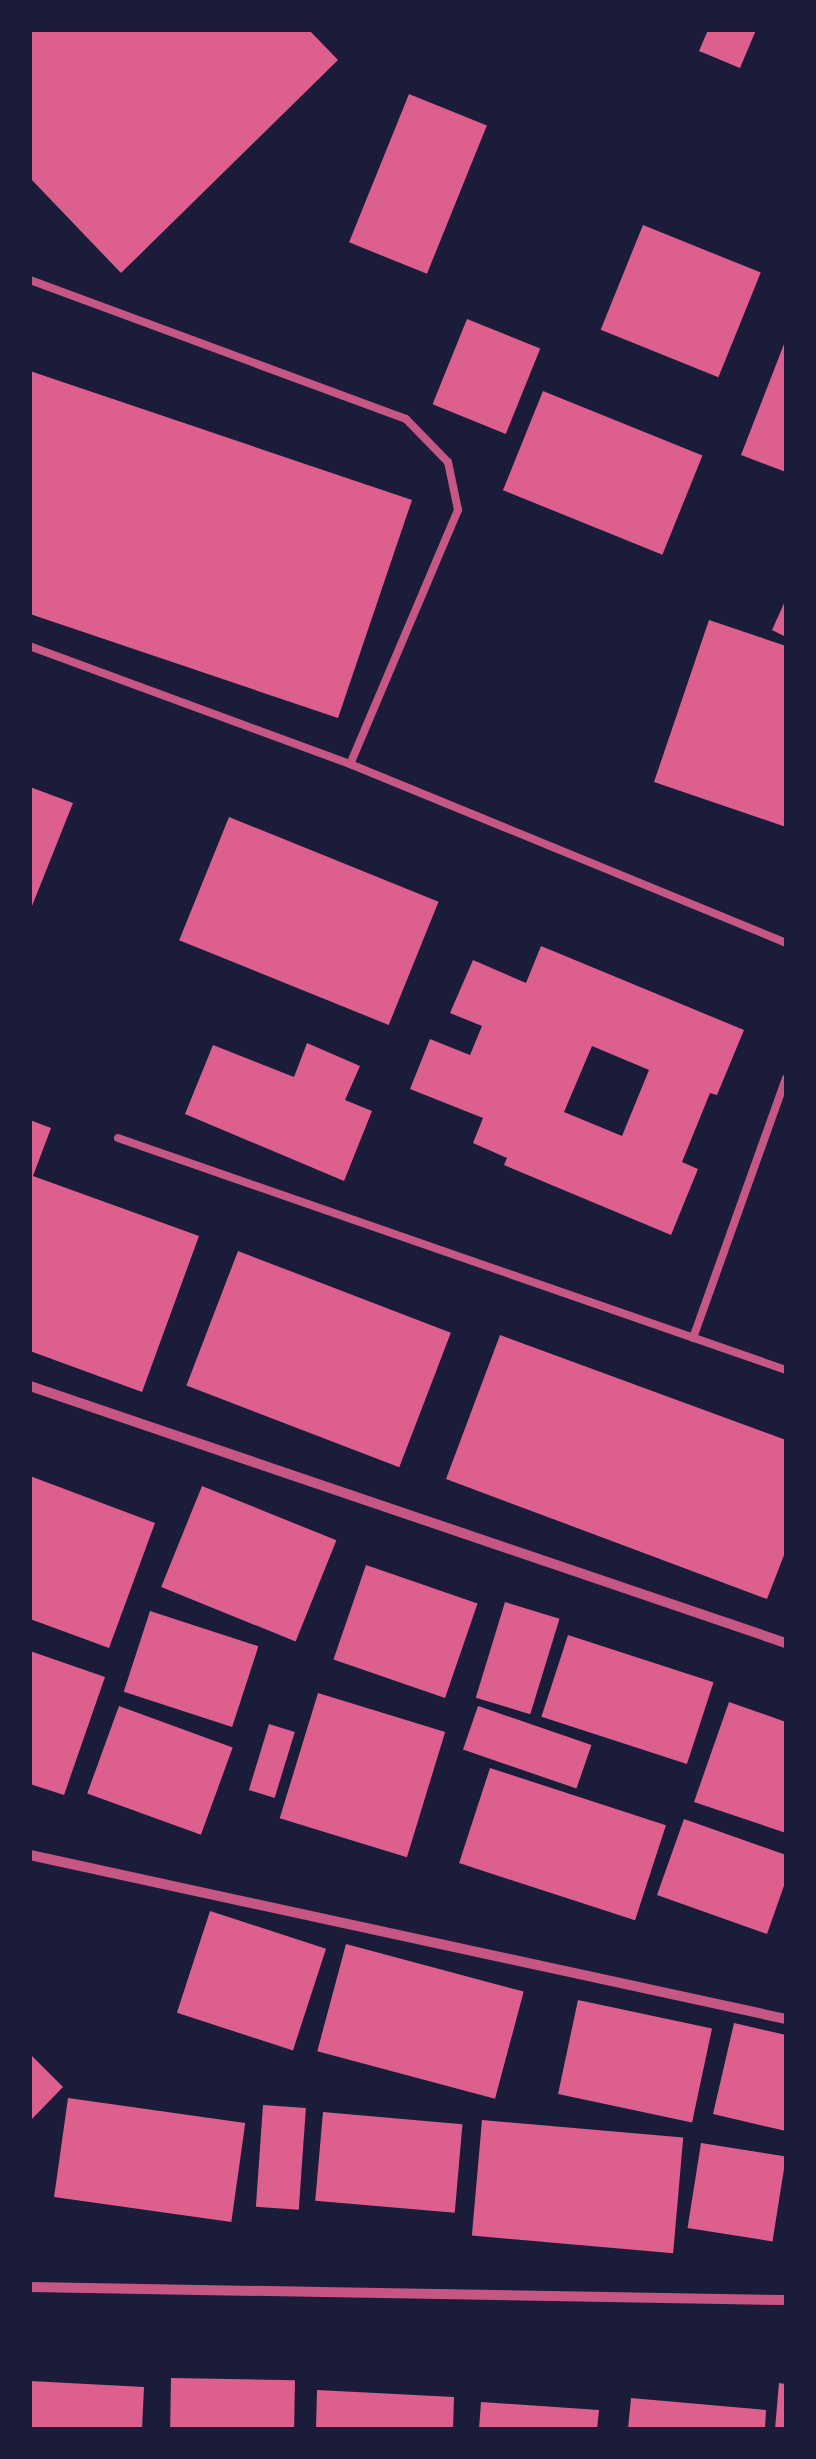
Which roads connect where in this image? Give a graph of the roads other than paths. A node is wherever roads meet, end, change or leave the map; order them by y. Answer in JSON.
{"nodes":[{"id":1,"x":30,"y":280,"type":"edge"},
{"id":2,"x":30,"y":646,"type":"edge"},
{"id":3,"x":350,"y":764,"type":"junction"},
{"id":4,"x":786,"y":942,"type":"edge"},
{"id":5,"x":786,"y":1078,"type":"edge"},
{"id":6,"x":118,"y":1138,"type":"dead end"},
{"id":7,"x":693,"y":1338,"type":"junction"},
{"id":8,"x":786,"y":1370,"type":"edge"},
{"id":9,"x":30,"y":1386,"type":"edge"},
{"id":10,"x":786,"y":1643,"type":"edge"},
{"id":11,"x":30,"y":1855,"type":"edge"},
{"id":12,"x":786,"y":2019,"type":"edge"},
{"id":13,"x":30,"y":2287,"type":"edge"},
{"id":14,"x":786,"y":2300,"type":"edge"}],
"edges":[{"from":1,"to":3,"type":"lane"},
{"from":2,"to":3,"type":"lane"},
{"from":3,"to":4,"type":"lane"},
{"from":5,"to":7,"type":"lane"},
{"from":6,"to":7,"type":"lane"},
{"from":7,"to":8,"type":"lane"},
{"from":9,"to":10,"type":"street"},
{"from":11,"to":12,"type":"street"},
{"from":13,"to":14,"type":"street"}]}
